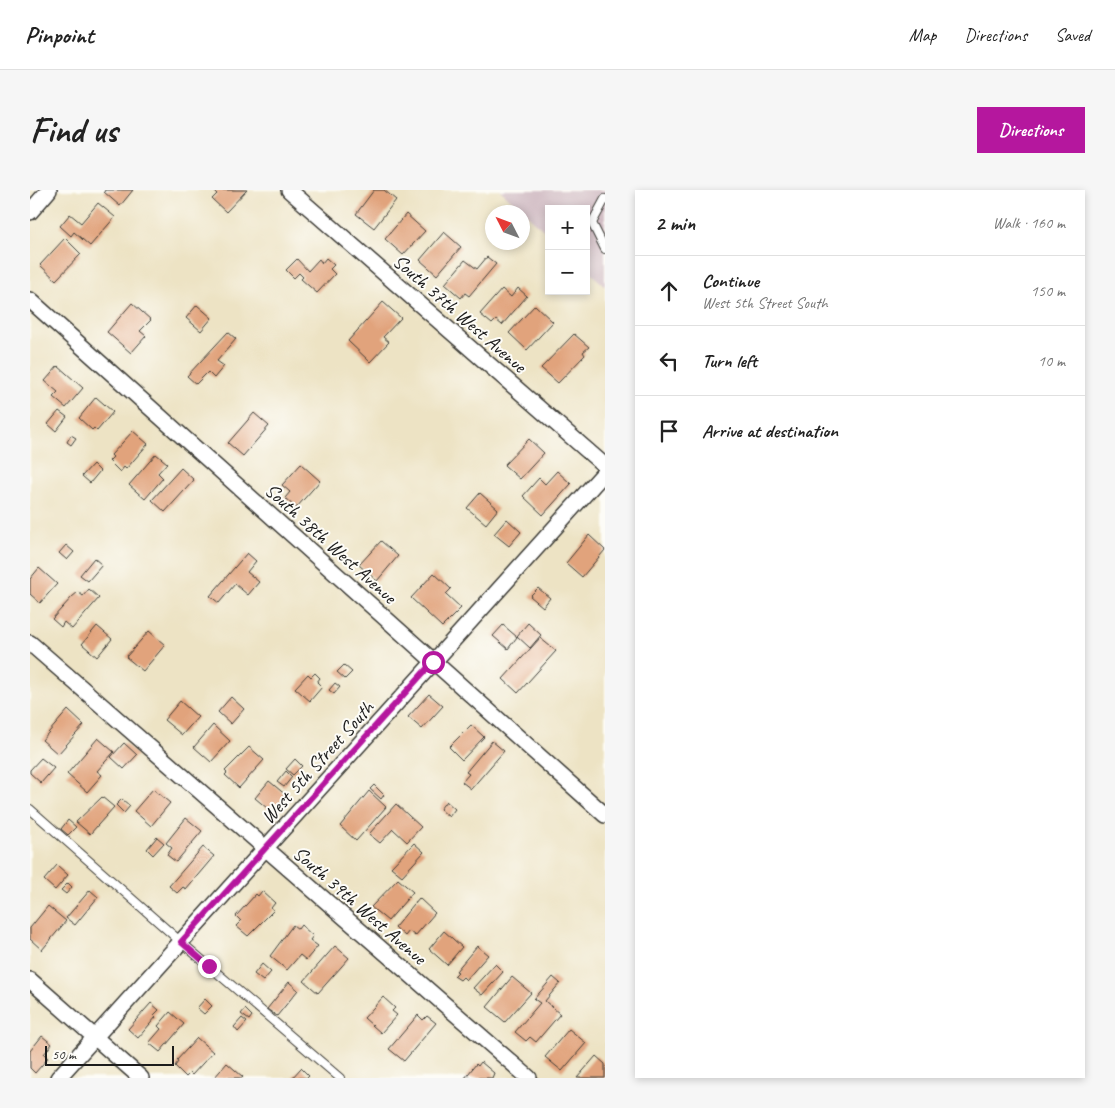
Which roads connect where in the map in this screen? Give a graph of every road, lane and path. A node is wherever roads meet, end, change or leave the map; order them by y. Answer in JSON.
{"nodes":[{"id":1,"x":50,"y":190,"type":"edge"},
{"id":2,"x":289,"y":190,"type":"edge"},
{"id":3,"x":605,"y":199,"type":"edge"},
{"id":4,"x":30,"y":212,"type":"edge"},
{"id":5,"x":605,"y":249,"type":"edge"},
{"id":6,"x":30,"y":300,"type":"edge"},
{"id":7,"x":605,"y":466,"type":"edge"},
{"id":8,"x":605,"y":472,"type":"edge"},
{"id":9,"x":30,"y":643,"type":"edge"},
{"id":10,"x":433,"y":662,"type":"junction"},
{"id":11,"x":30,"y":809,"type":"edge"},
{"id":12,"x":605,"y":815,"type":"edge"},
{"id":13,"x":266,"y":849,"type":"junction"},
{"id":14,"x":181,"y":942,"type":"junction"},
{"id":15,"x":30,"y":980,"type":"edge"},
{"id":16,"x":94,"y":1038,"type":"junction"},
{"id":17,"x":58,"y":1078,"type":"edge"},
{"id":18,"x":141,"y":1078,"type":"edge"},
{"id":19,"x":340,"y":1078,"type":"edge"},
{"id":20,"x":529,"y":1078,"type":"edge"}],
"edges":[{"from":1,"to":4,"type":"street"},
{"from":2,"to":7,"type":"street","name":"South 37th West Avenue"},
{"from":3,"to":5,"type":"lane"},
{"from":6,"to":10,"type":"street","name":"South 38th West Avenue"},
{"from":8,"to":10,"type":"street","name":"West 5th Street South"},
{"from":9,"to":13,"type":"street","name":"South 39th West Avenue"},
{"from":10,"to":12,"type":"street","name":"South 38th West Avenue"},
{"from":10,"to":13,"type":"street","name":"West 5th Street South"},
{"from":11,"to":14,"type":"lane"},
{"from":13,"to":14,"type":"street","name":"West 5th Street South"},
{"from":13,"to":20,"type":"street","name":"South 39th West Avenue"},
{"from":14,"to":16,"type":"street","name":"West 5th Street South"},
{"from":14,"to":19,"type":"lane"},
{"from":15,"to":16,"type":"street"},
{"from":16,"to":17,"type":"street","name":"West 5th Street South"},
{"from":16,"to":18,"type":"street"}]}
